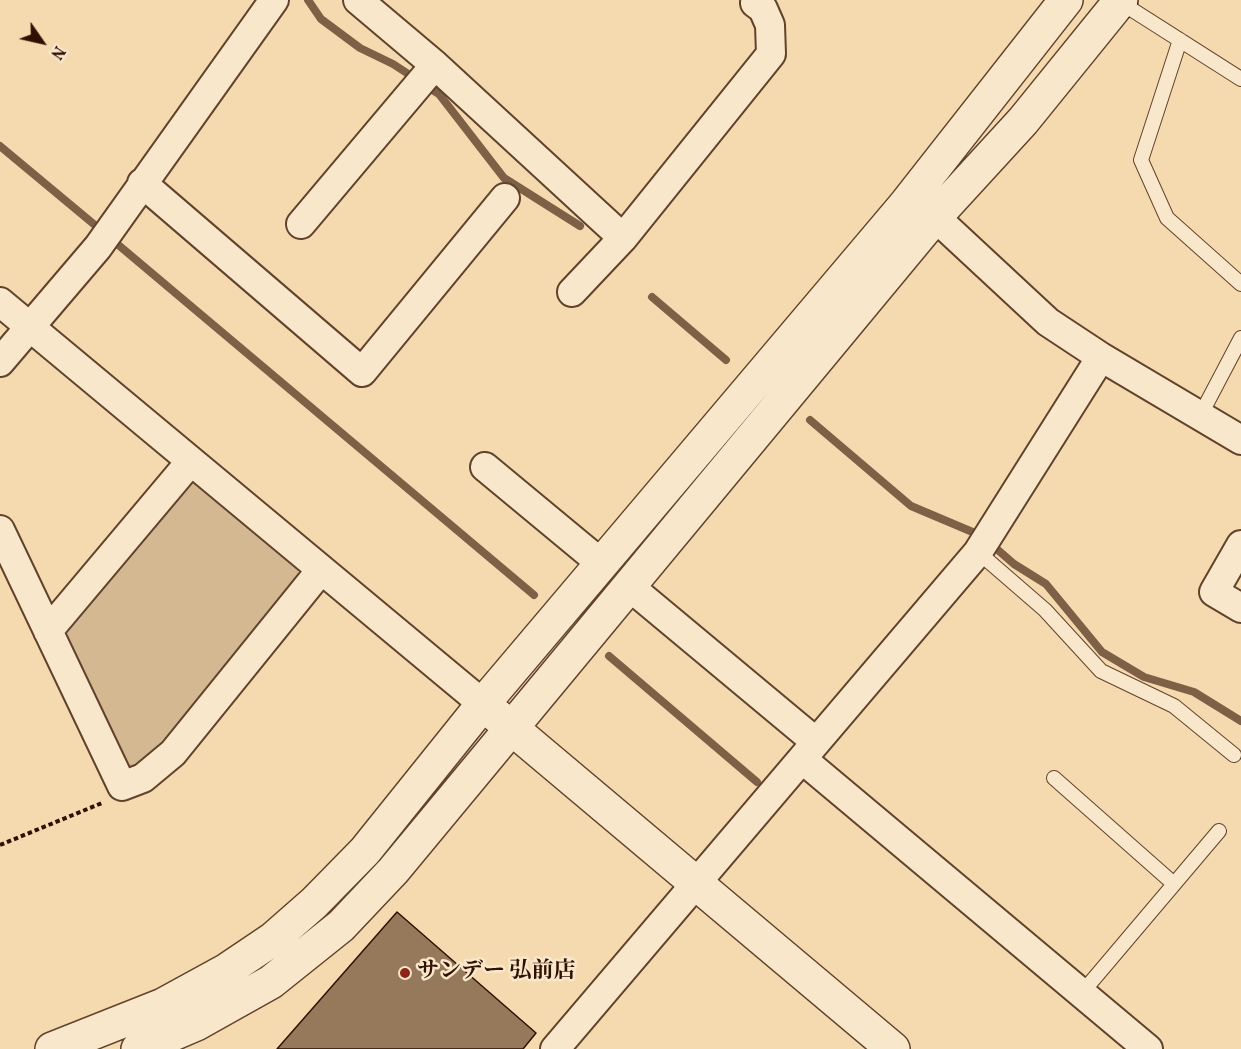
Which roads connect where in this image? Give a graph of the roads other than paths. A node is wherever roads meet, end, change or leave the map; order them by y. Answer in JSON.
{"nodes":[{"id":1,"x":274,"y":0,"type":"edge"},
{"id":2,"x":358,"y":0,"type":"edge"},
{"id":3,"x":1066,"y":0,"type":"edge"},
{"id":4,"x":755,"y":1,"type":"edge"},
{"id":5,"x":1120,"y":1,"type":"edge"},
{"id":6,"x":1180,"y":40,"type":"junction"},
{"id":7,"x":435,"y":65,"type":"junction"},
{"id":8,"x":1241,"y":79,"type":"edge"},
{"id":9,"x":142,"y":183,"type":"junction"},
{"id":10,"x":505,"y":198,"type":"dead end"},
{"id":11,"x":935,"y":217,"type":"junction"},
{"id":12,"x":301,"y":224,"type":"dead end"},
{"id":13,"x":622,"y":238,"type":"junction"},
{"id":14,"x":1241,"y":284,"type":"edge"},
{"id":15,"x":572,"y":292,"type":"dead end"},
{"id":16,"x":0,"y":302,"type":"edge"},
{"id":17,"x":30,"y":327,"type":"junction"},
{"id":18,"x":1241,"y":338,"type":"edge"},
{"id":19,"x":1101,"y":357,"type":"junction"},
{"id":20,"x":0,"y":362,"type":"edge"},
{"id":21,"x":1200,"y":416,"type":"junction"},
{"id":22,"x":1241,"y":440,"type":"edge"},
{"id":23,"x":191,"y":462,"type":"junction"},
{"id":24,"x":485,"y":467,"type":"dead end"},
{"id":25,"x":0,"y":530,"type":"edge"},
{"id":26,"x":1241,"y":545,"type":"edge"},
{"id":27,"x":978,"y":552,"type":"junction"},
{"id":28,"x":602,"y":564,"type":"junction"},
{"id":29,"x":321,"y":570,"type":"junction"},
{"id":30,"x":630,"y":587,"type":"junction"},
{"id":31,"x":1241,"y":608,"type":"edge"},
{"id":32,"x":48,"y":631,"type":"junction"},
{"id":33,"x":483,"y":704,"type":"junction"},
{"id":34,"x":512,"y":729,"type":"junction"},
{"id":35,"x":809,"y":750,"type":"junction"},
{"id":36,"x":1234,"y":755,"type":"dead end"},
{"id":37,"x":1054,"y":778,"type":"dead end"},
{"id":38,"x":1219,"y":831,"type":"dead end"},
{"id":39,"x":694,"y":882,"type":"junction"},
{"id":40,"x":1174,"y":884,"type":"junction"},
{"id":41,"x":1082,"y":994,"type":"junction"},
{"id":42,"x":52,"y":1049,"type":"edge"},
{"id":43,"x":138,"y":1049,"type":"edge"},
{"id":44,"x":555,"y":1049,"type":"edge"},
{"id":45,"x":893,"y":1049,"type":"edge"},
{"id":46,"x":1148,"y":1049,"type":"edge"}],
"edges":[{"from":1,"to":9,"type":"street"},
{"from":2,"to":7,"type":"street"},
{"from":3,"to":28,"type":"street"},
{"from":4,"to":13,"type":"street"},
{"from":5,"to":6,"type":"lane"},
{"from":5,"to":11,"type":"street"},
{"from":6,"to":8,"type":"lane"},
{"from":6,"to":14,"type":"lane"},
{"from":7,"to":12,"type":"street"},
{"from":7,"to":13,"type":"street"},
{"from":9,"to":10,"type":"street"},
{"from":9,"to":17,"type":"street"},
{"from":11,"to":19,"type":"street"},
{"from":11,"to":30,"type":"street"},
{"from":13,"to":15,"type":"street"},
{"from":16,"to":17,"type":"street"},
{"from":17,"to":20,"type":"street"},
{"from":17,"to":23,"type":"street"},
{"from":18,"to":21,"type":"lane"},
{"from":19,"to":21,"type":"street"},
{"from":19,"to":27,"type":"street"},
{"from":21,"to":22,"type":"street"},
{"from":23,"to":29,"type":"street"},
{"from":23,"to":32,"type":"street"},
{"from":24,"to":28,"type":"street"},
{"from":25,"to":32,"type":"street"},
{"from":26,"to":31,"type":"street"},
{"from":27,"to":35,"type":"street"},
{"from":27,"to":36,"type":"lane"},
{"from":28,"to":33,"type":"street"},
{"from":29,"to":32,"type":"street"},
{"from":29,"to":33,"type":"street"},
{"from":30,"to":34,"type":"street"},
{"from":30,"to":35,"type":"street"},
{"from":33,"to":34,"type":"street"},
{"from":33,"to":42,"type":"street"},
{"from":34,"to":39,"type":"street"},
{"from":34,"to":43,"type":"street"},
{"from":35,"to":39,"type":"street"},
{"from":35,"to":41,"type":"street"},
{"from":37,"to":40,"type":"lane"},
{"from":38,"to":40,"type":"lane"},
{"from":39,"to":44,"type":"street"},
{"from":39,"to":45,"type":"street"},
{"from":40,"to":41,"type":"lane"},
{"from":41,"to":46,"type":"street"}]}
